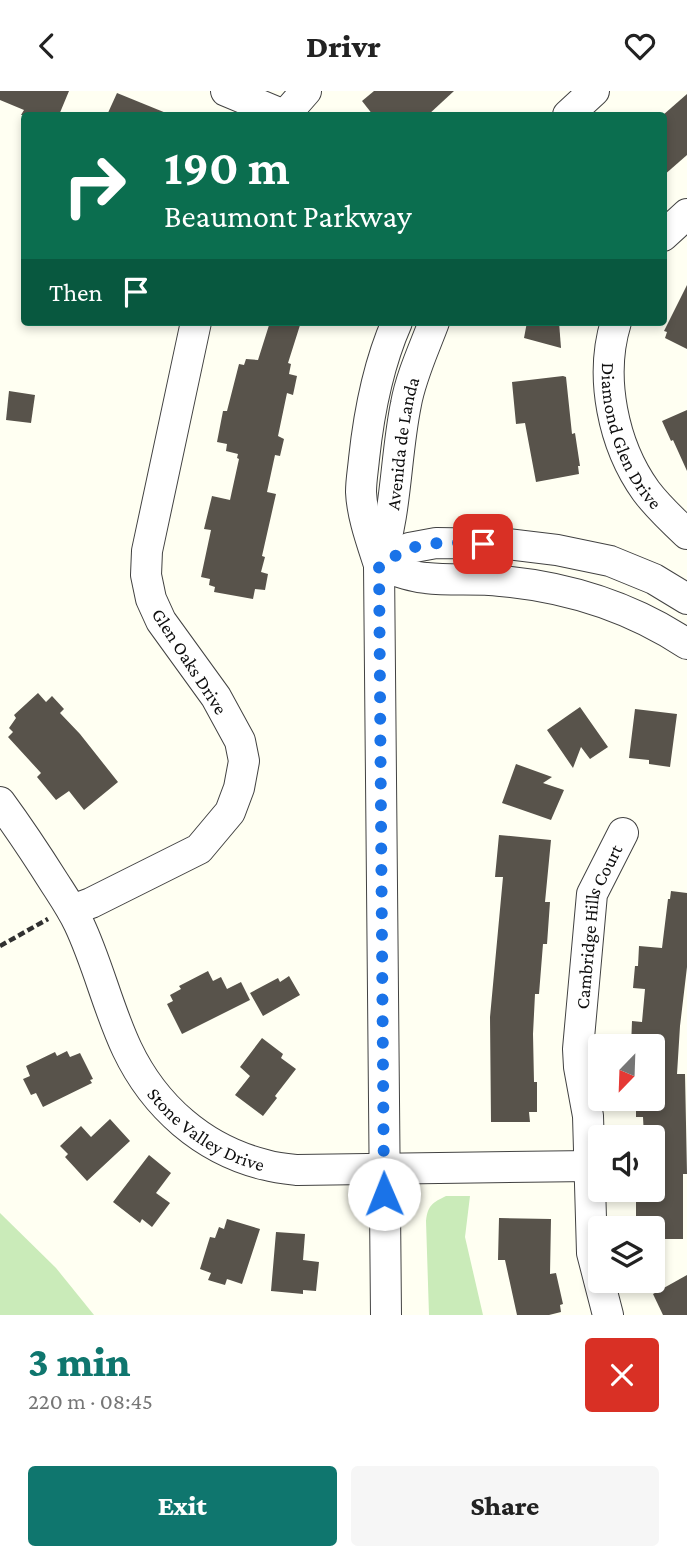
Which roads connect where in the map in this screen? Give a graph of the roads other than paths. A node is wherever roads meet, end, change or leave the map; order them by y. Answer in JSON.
{"nodes":[{"id":1,"x":226,"y":91,"type":"edge"},
{"id":2,"x":306,"y":91,"type":"edge"},
{"id":3,"x":594,"y":91,"type":"edge"},
{"id":4,"x":277,"y":112,"type":"edge"},
{"id":5,"x":287,"y":112,"type":"edge"},
{"id":6,"x":571,"y":112,"type":"edge"},
{"id":7,"x":687,"y":214,"type":"edge"},
{"id":8,"x":667,"y":232,"type":"edge"},
{"id":9,"x":195,"y":326,"type":"edge"},
{"id":10,"x":395,"y":326,"type":"edge"},
{"id":11,"x":432,"y":326,"type":"edge"},
{"id":12,"x":615,"y":326,"type":"edge"},
{"id":13,"x":687,"y":534,"type":"edge"},
{"id":14,"x":379,"y":565,"type":"junction"},
{"id":15,"x":687,"y":599,"type":"edge"},
{"id":16,"x":687,"y":644,"type":"edge"},
{"id":17,"x":0,"y":803,"type":"edge"},
{"id":18,"x":623,"y":833,"type":"dead end"},
{"id":19,"x":61,"y":915,"type":"junction"},
{"id":20,"x":588,"y":1125,"type":"edge"},
{"id":21,"x":588,"y":1166,"type":"edge"},
{"id":22,"x":383,"y":1170,"type":"junction"},
{"id":23,"x":591,"y":1202,"type":"edge"},
{"id":24,"x":386,"y":1315,"type":"edge"},
{"id":25,"x":608,"y":1315,"type":"edge"}],
"edges":[{"from":1,"to":4,"type":"street"},
{"from":2,"to":5,"type":"street"},
{"from":3,"to":6,"type":"street"},
{"from":7,"to":8,"type":"street"},
{"from":9,"to":19,"type":"street","name":"Glen Oaks Drive"},
{"from":10,"to":14,"type":"street","name":"Avenida de Landa"},
{"from":11,"to":14,"type":"street","name":"Avenida de Landa"},
{"from":12,"to":13,"type":"street","name":"Diamond Glen Drive"},
{"from":14,"to":15,"type":"street"},
{"from":14,"to":16,"type":"street"},
{"from":14,"to":22,"type":"street","name":"Avenida de Landa"},
{"from":17,"to":19,"type":"street","name":"Stone Valley Drive"},
{"from":18,"to":20,"type":"street","name":"Cambridge Hills Court"},
{"from":19,"to":22,"type":"street","name":"Stone Valley Drive"},
{"from":21,"to":22,"type":"street","name":"Stone Valley Drive"},
{"from":22,"to":24,"type":"street","name":"Avenida de Landa"},
{"from":23,"to":25,"type":"street","name":"Cambridge Hills Court"}]}
